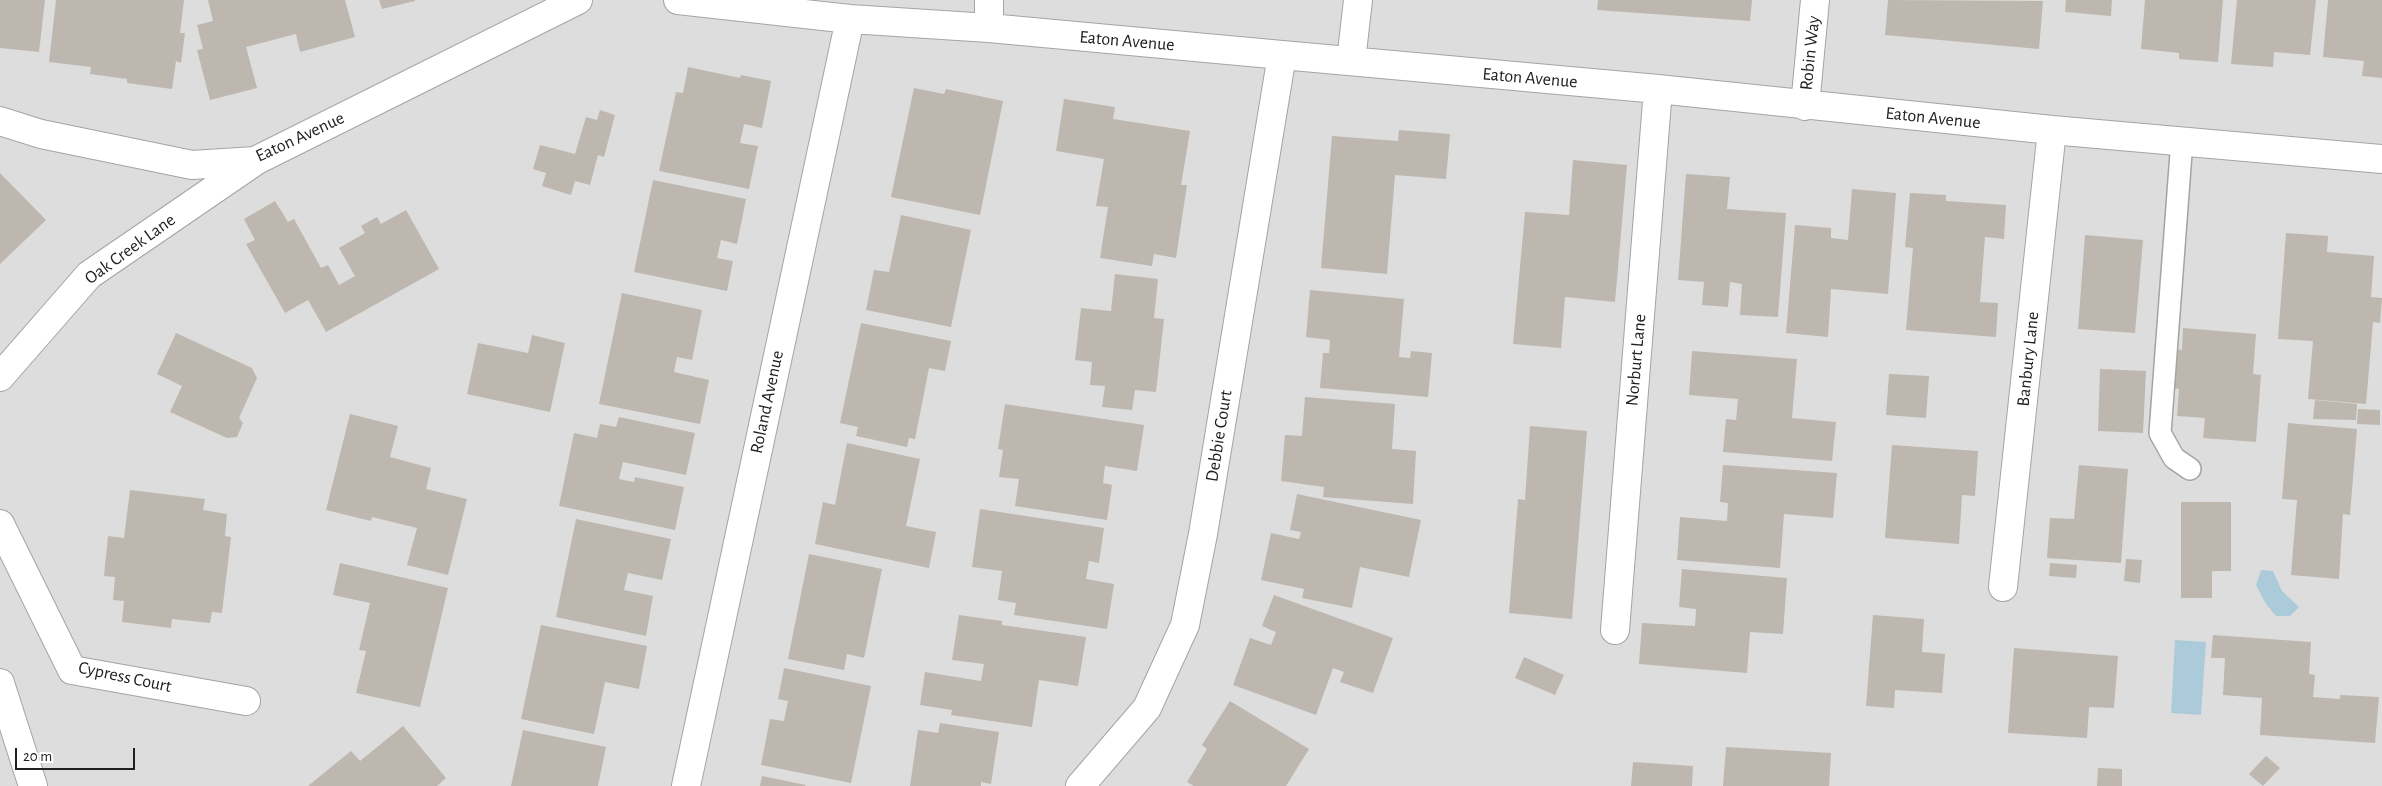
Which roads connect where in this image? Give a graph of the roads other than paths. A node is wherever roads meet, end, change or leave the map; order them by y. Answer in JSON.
{"nodes":[{"id":1,"x":578,"y":0,"type":"edge"},
{"id":2,"x":678,"y":0,"type":"edge"},
{"id":3,"x":988,"y":0,"type":"edge"},
{"id":4,"x":1358,"y":0,"type":"edge"},
{"id":5,"x":1816,"y":0,"type":"edge"},
{"id":6,"x":850,"y":19,"type":"junction"},
{"id":7,"x":989,"y":28,"type":"junction"},
{"id":8,"x":1282,"y":55,"type":"junction"},
{"id":9,"x":1351,"y":61,"type":"junction"},
{"id":10,"x":1658,"y":89,"type":"junction"},
{"id":11,"x":1805,"y":106,"type":"junction"},
{"id":12,"x":0,"y":120,"type":"edge"},
{"id":13,"x":2052,"y":130,"type":"junction"},
{"id":14,"x":2182,"y":140,"type":"junction"},
{"id":15,"x":2382,"y":158,"type":"edge"},
{"id":16,"x":255,"y":161,"type":"junction"},
{"id":17,"x":0,"y":377,"type":"edge"},
{"id":18,"x":2190,"y":469,"type":"dead end"},
{"id":19,"x":0,"y":524,"type":"edge"},
{"id":20,"x":2003,"y":587,"type":"dead end"},
{"id":21,"x":1614,"y":630,"type":"dead end"},
{"id":22,"x":0,"y":683,"type":"edge"},
{"id":23,"x":246,"y":702,"type":"dead end"},
{"id":24,"x":33,"y":786,"type":"edge"},
{"id":25,"x":686,"y":786,"type":"edge"},
{"id":26,"x":1080,"y":786,"type":"edge"}],
"edges":[{"from":1,"to":16,"type":"street","name":"Eaton Avenue"},
{"from":2,"to":6,"type":"street","name":"Eaton Avenue"},
{"from":3,"to":7,"type":"street"},
{"from":4,"to":9,"type":"street"},
{"from":5,"to":11,"type":"street","name":"Robin Way"},
{"from":6,"to":7,"type":"street","name":"Eaton Avenue"},
{"from":6,"to":25,"type":"street","name":"Roland Avenue"},
{"from":7,"to":8,"type":"street","name":"Eaton Avenue"},
{"from":8,"to":9,"type":"street","name":"Eaton Avenue"},
{"from":8,"to":26,"type":"street","name":"Debbie Court"},
{"from":9,"to":10,"type":"street","name":"Eaton Avenue"},
{"from":10,"to":11,"type":"street","name":"Eaton Avenue"},
{"from":10,"to":21,"type":"street","name":"Norburt Lane"},
{"from":11,"to":13,"type":"street","name":"Eaton Avenue"},
{"from":12,"to":16,"type":"street","name":"Eaton Avenue"},
{"from":13,"to":14,"type":"street","name":"Eaton Avenue"},
{"from":13,"to":20,"type":"street","name":"Banbury Lane"},
{"from":14,"to":15,"type":"street","name":"Eaton Avenue"},
{"from":14,"to":18,"type":"lane"},
{"from":16,"to":17,"type":"street","name":"Oak Creek Lane"},
{"from":19,"to":23,"type":"street","name":"Cypress Court"},
{"from":22,"to":24,"type":"street"}]}
